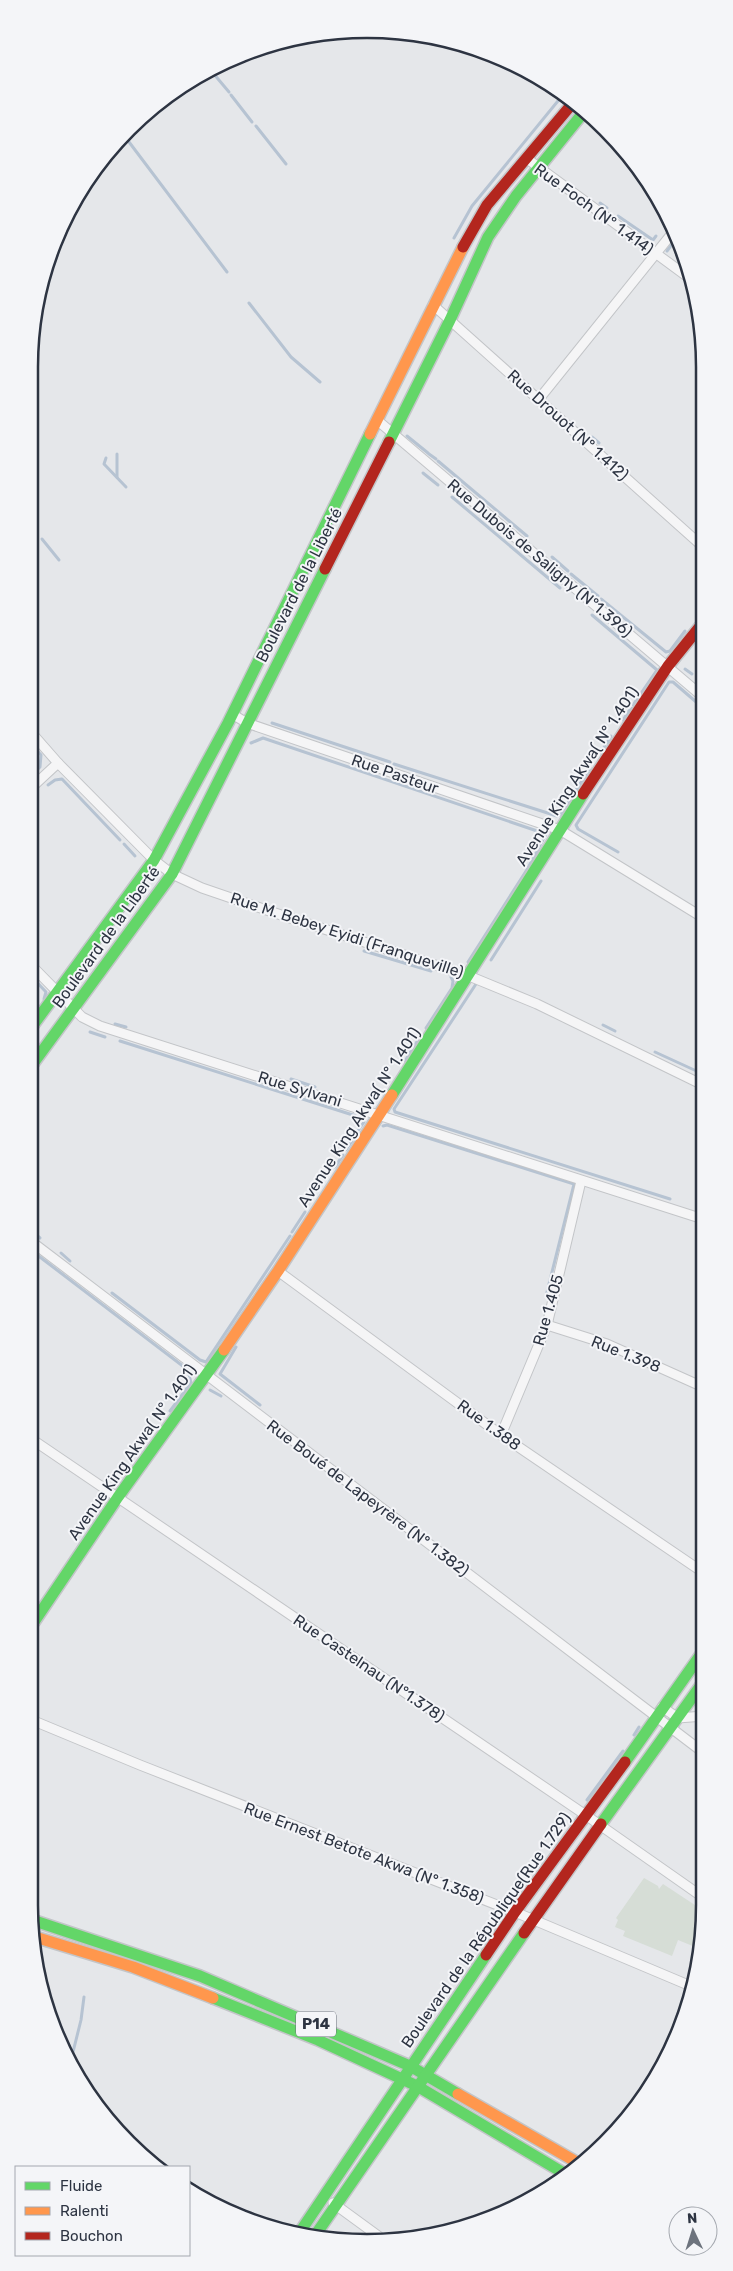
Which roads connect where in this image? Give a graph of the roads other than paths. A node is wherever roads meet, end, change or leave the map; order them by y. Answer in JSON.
{"nodes":[{"id":1,"x":569,"y":107,"type":"edge"},
{"id":2,"x":580,"y":116,"type":"edge"},
{"id":3,"x":526,"y":158,"type":"junction"},
{"id":4,"x":538,"y":168,"type":"junction"},
{"id":5,"x":669,"y":238,"type":"edge"},
{"id":6,"x":656,"y":254,"type":"junction"},
{"id":7,"x":681,"y":272,"type":"edge"},
{"id":8,"x":433,"y":304,"type":"junction"},
{"id":9,"x":450,"y":320,"type":"junction"},
{"id":10,"x":539,"y":399,"type":"junction"},
{"id":11,"x":377,"y":420,"type":"junction"},
{"id":12,"x":393,"y":434,"type":"junction"},
{"id":13,"x":696,"y":541,"type":"edge"},
{"id":14,"x":696,"y":631,"type":"edge"},
{"id":15,"x":668,"y":666,"type":"junction"},
{"id":16,"x":696,"y":691,"type":"edge"},
{"id":17,"x":232,"y":714,"type":"junction"},
{"id":18,"x":247,"y":723,"type":"junction"},
{"id":19,"x":38,"y":740,"type":"edge"},
{"id":20,"x":58,"y":763,"type":"junction"},
{"id":21,"x":38,"y":782,"type":"edge"},
{"id":22,"x":560,"y":830,"type":"junction"},
{"id":23,"x":154,"y":860,"type":"junction"},
{"id":24,"x":172,"y":874,"type":"junction"},
{"id":25,"x":696,"y":913,"type":"edge"},
{"id":26,"x":38,"y":971,"type":"edge"},
{"id":27,"x":469,"y":976,"type":"junction"},
{"id":28,"x":58,"y":992,"type":"junction"},
{"id":29,"x":74,"y":1009,"type":"junction"},
{"id":30,"x":38,"y":1019,"type":"edge"},
{"id":31,"x":38,"y":1058,"type":"edge"},
{"id":32,"x":696,"y":1082,"type":"edge"},
{"id":33,"x":380,"y":1114,"type":"junction"},
{"id":34,"x":581,"y":1181,"type":"junction"},
{"id":35,"x":696,"y":1217,"type":"edge"},
{"id":36,"x":38,"y":1247,"type":"edge"},
{"id":37,"x":278,"y":1271,"type":"junction"},
{"id":38,"x":547,"y":1325,"type":"junction"},
{"id":39,"x":206,"y":1376,"type":"junction"},
{"id":40,"x":696,"y":1384,"type":"edge"},
{"id":41,"x":501,"y":1435,"type":"junction"},
{"id":42,"x":38,"y":1443,"type":"edge"},
{"id":43,"x":118,"y":1497,"type":"junction"},
{"id":44,"x":696,"y":1568,"type":"edge"},
{"id":45,"x":38,"y":1616,"type":"edge"},
{"id":46,"x":696,"y":1661,"type":"edge"},
{"id":47,"x":696,"y":1693,"type":"edge"},
{"id":48,"x":660,"y":1711,"type":"junction"},
{"id":49,"x":696,"y":1718,"type":"edge"},
{"id":50,"x":38,"y":1723,"type":"edge"},
{"id":51,"x":675,"y":1723,"type":"junction"},
{"id":52,"x":696,"y":1745,"type":"edge"},
{"id":53,"x":587,"y":1816,"type":"junction"},
{"id":54,"x":601,"y":1825,"type":"junction"},
{"id":55,"x":696,"y":1892,"type":"edge"},
{"id":56,"x":515,"y":1912,"type":"junction"},
{"id":57,"x":534,"y":1920,"type":"junction"},
{"id":58,"x":38,"y":1922,"type":"edge"},
{"id":59,"x":39,"y":1937,"type":"edge"},
{"id":60,"x":685,"y":1984,"type":"edge"},
{"id":61,"x":410,"y":2066,"type":"junction"},
{"id":62,"x":426,"y":2074,"type":"junction"},
{"id":63,"x":403,"y":2079,"type":"junction"},
{"id":64,"x":417,"y":2086,"type":"junction"},
{"id":65,"x":574,"y":2160,"type":"edge"},
{"id":66,"x":560,"y":2171,"type":"edge"},
{"id":67,"x":324,"y":2197,"type":"junction"},
{"id":68,"x":336,"y":2206,"type":"junction"},
{"id":69,"x":303,"y":2227,"type":"edge"},
{"id":70,"x":319,"y":2230,"type":"edge"},
{"id":71,"x":374,"y":2234,"type":"edge"}],
"edges":[{"from":1,"to":3,"type":"main road","name":"Boulevard de la Liberté"},
{"from":2,"to":4,"type":"main road","name":"Boulevard de la Liberté"},
{"from":3,"to":4,"type":"street","name":"Rue Foch (N° 1.414)"},
{"from":3,"to":8,"type":"main road","name":"Boulevard de la Liberté"},
{"from":4,"to":6,"type":"street","name":"Rue Foch (N° 1.414)"},
{"from":4,"to":9,"type":"main road","name":"Boulevard de la Liberté"},
{"from":5,"to":6,"type":"street"},
{"from":6,"to":7,"type":"street","name":"Rue Foch (N° 1.414)"},
{"from":6,"to":10,"type":"street"},
{"from":8,"to":9,"type":"street","name":"Rue Drouot (N° 1.412)"},
{"from":8,"to":11,"type":"main road","name":"Boulevard de la Liberté"},
{"from":9,"to":10,"type":"street","name":"Rue Drouot (N° 1.412)"},
{"from":9,"to":12,"type":"main road","name":"Boulevard de la Liberté"},
{"from":10,"to":13,"type":"street","name":"Rue Drouot (N° 1.412)"},
{"from":11,"to":12,"type":"street","name":"Rue Dubois de Saligny (N°1.396)"},
{"from":11,"to":17,"type":"main road","name":"Boulevard de la Liberté"},
{"from":12,"to":15,"type":"street","name":"Rue Dubois de Saligny (N°1.396)"},
{"from":12,"to":18,"type":"main road","name":"Boulevard de la Liberté"},
{"from":14,"to":15,"type":"main road","name":"Avenue King Akwa( N° 1.401)"},
{"from":15,"to":16,"type":"street","name":"Rue Dubois de Saligny (N°1.396)"},
{"from":15,"to":22,"type":"main road","name":"Avenue King Akwa( N° 1.401)"},
{"from":17,"to":18,"type":"street","name":"Rue Pasteur"},
{"from":17,"to":23,"type":"main road","name":"Boulevard de la Liberté"},
{"from":18,"to":22,"type":"street","name":"Rue Pasteur"},
{"from":18,"to":24,"type":"main road","name":"Boulevard de la Liberté"},
{"from":19,"to":20,"type":"street","name":"Rue M. Bebey Eyidi (Franqueville)"},
{"from":20,"to":21,"type":"street"},
{"from":20,"to":23,"type":"street","name":"Rue M. Bebey Eyidi (Franqueville)"},
{"from":22,"to":25,"type":"street","name":"Rue Pasteur"},
{"from":22,"to":27,"type":"main road","name":"Avenue King Akwa( N° 1.401)"},
{"from":23,"to":24,"type":"street","name":"Rue M. Bebey Eyidi (Franqueville)"},
{"from":23,"to":28,"type":"main road","name":"Boulevard de la Liberté"},
{"from":24,"to":27,"type":"street","name":"Rue M. Bebey Eyidi (Franqueville)"},
{"from":24,"to":29,"type":"main road","name":"Boulevard de la Liberté"},
{"from":26,"to":28,"type":"street","name":"Rue Sylvani"},
{"from":27,"to":32,"type":"street","name":"Rue M. Bebey Eyidi (Franqueville)"},
{"from":27,"to":33,"type":"main road","name":"Avenue King Akwa( N° 1.401)"},
{"from":28,"to":29,"type":"street","name":"Rue Sylvani"},
{"from":28,"to":30,"type":"main road","name":"Boulevard de la Liberté"},
{"from":29,"to":31,"type":"main road","name":"Boulevard de la Liberté"},
{"from":29,"to":33,"type":"street","name":"Rue Sylvani"},
{"from":33,"to":34,"type":"street","name":"Rue Sylvani"},
{"from":33,"to":37,"type":"main road","name":"Avenue King Akwa( N° 1.401)"},
{"from":34,"to":35,"type":"street","name":"Rue Sylvani"},
{"from":34,"to":38,"type":"street","name":"Rue 1.405"},
{"from":36,"to":39,"type":"street","name":"Rue Boué de Lapeyrère (N° 1.382)"},
{"from":37,"to":39,"type":"main road","name":"Avenue King Akwa( N° 1.401)"},
{"from":37,"to":41,"type":"street","name":"Rue 1.388"},
{"from":38,"to":40,"type":"street","name":"Rue 1.398"},
{"from":38,"to":41,"type":"street","name":"Rue 1.405"},
{"from":39,"to":43,"type":"main road","name":"Avenue King Akwa( N° 1.401)"},
{"from":39,"to":48,"type":"street","name":"Rue Boué de Lapeyrère (N° 1.382)"},
{"from":41,"to":44,"type":"street","name":"Rue 1.388"},
{"from":42,"to":43,"type":"street","name":"Rue Castelnau (N°1.378)"},
{"from":43,"to":45,"type":"main road","name":"Avenue King Akwa( N° 1.401)"},
{"from":43,"to":53,"type":"street","name":"Rue Castelnau (N°1.378)"},
{"from":46,"to":48,"type":"main road","name":"Boulevard de la République(Rue 1.729)"},
{"from":47,"to":51,"type":"main road","name":"Boulevard de la République(Rue 1.729)"},
{"from":48,"to":51,"type":"street","name":"Rue Boué de Lapeyrère (N° 1.382)"},
{"from":48,"to":53,"type":"main road","name":"Boulevard de la République(Rue 1.729)"},
{"from":49,"to":51,"type":"street"},
{"from":50,"to":56,"type":"street","name":"Rue Ernest Betote Akwa (N° 1.358)"},
{"from":51,"to":52,"type":"street"},
{"from":51,"to":54,"type":"main road","name":"Boulevard de la République(Rue 1.729)"},
{"from":53,"to":54,"type":"street","name":"Rue Castelnau (N°1.378)"},
{"from":53,"to":56,"type":"main road","name":"Boulevard de la République(Rue 1.729)"},
{"from":54,"to":55,"type":"street","name":"Rue Castelnau (N°1.378)"},
{"from":54,"to":57,"type":"main road","name":"Boulevard de la République(Rue 1.729)"},
{"from":56,"to":57,"type":"street","name":"Rue Ernest Betote Akwa (N° 1.358)"},
{"from":56,"to":61,"type":"main road","name":"Boulevard de la République(Rue 1.729)"},
{"from":57,"to":60,"type":"street","name":"Rue Ernest Betote Akwa (N° 1.358)"},
{"from":57,"to":62,"type":"main road","name":"Boulevard de la République(Rue 1.729)"},
{"from":58,"to":61,"type":"main road","number":"P14"},
{"from":59,"to":63,"type":"main road","number":"P14"},
{"from":61,"to":62,"type":"main road","number":"P14"},
{"from":61,"to":63,"type":"main road","name":"Boulevard de la République(Rue 1.729)"},
{"from":62,"to":64,"type":"main road","name":"Boulevard de la République(Rue 1.729)"},
{"from":62,"to":65,"type":"main road","number":"P14"},
{"from":63,"to":64,"type":"main road","number":"P14"},
{"from":63,"to":67,"type":"main road","name":"Boulevard de la République(Rue 1.729)"},
{"from":64,"to":66,"type":"main road","number":"P14"},
{"from":64,"to":68,"type":"main road","name":"Boulevard de la République(Rue 1.729)"},
{"from":67,"to":68,"type":"street"},
{"from":67,"to":69,"type":"main road","name":"Boulevard de la République(Rue 1.729)"},
{"from":68,"to":70,"type":"main road","name":"Boulevard de la République(Rue 1.729)"},
{"from":68,"to":71,"type":"street"}]}
